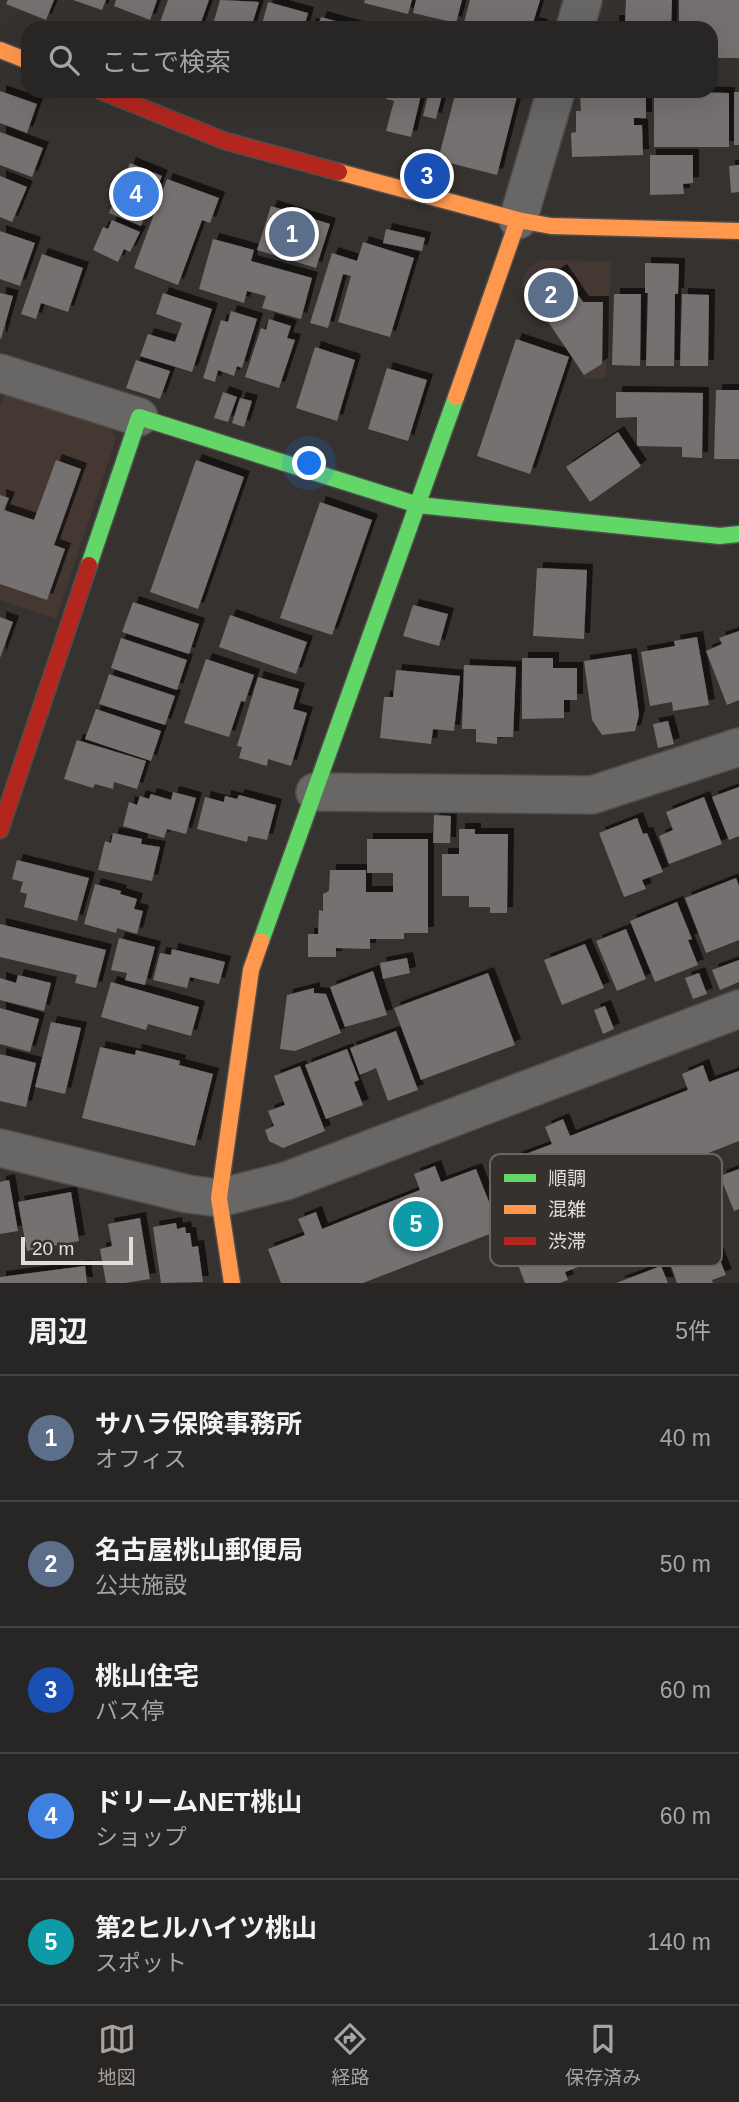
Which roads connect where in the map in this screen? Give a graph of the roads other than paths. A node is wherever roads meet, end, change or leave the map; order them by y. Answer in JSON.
{"nodes":[{"id":1,"x":583,"y":0,"type":"edge"},
{"id":2,"x":577,"y":21,"type":"edge"},
{"id":3,"x":0,"y":50,"type":"edge"},
{"id":4,"x":21,"y":58,"type":"edge"},
{"id":5,"x":118,"y":98,"type":"edge"},
{"id":6,"x":554,"y":98,"type":"edge"},
{"id":7,"x":518,"y":220,"type":"junction"},
{"id":8,"x":739,"y":231,"type":"edge"},
{"id":9,"x":0,"y":373,"type":"edge"},
{"id":10,"x":139,"y":417,"type":"junction"},
{"id":11,"x":418,"y":505,"type":"junction"},
{"id":12,"x":739,"y":534,"type":"edge"},
{"id":13,"x":739,"y":747,"type":"edge"},
{"id":14,"x":8,"y":777,"type":"edge"},
{"id":15,"x":315,"y":792,"type":"junction"},
{"id":16,"x":0,"y":830,"type":"edge"},
{"id":17,"x":739,"y":1009,"type":"edge"},
{"id":18,"x":0,"y":1148,"type":"edge"},
{"id":19,"x":219,"y":1198,"type":"junction"},
{"id":20,"x":232,"y":1283,"type":"edge"}],
"edges":[{"from":1,"to":2,"type":"street"},
{"from":3,"to":4,"type":"street"},
{"from":5,"to":7,"type":"street"},
{"from":6,"to":7,"type":"street"},
{"from":7,"to":8,"type":"street"},
{"from":7,"to":11,"type":"street"},
{"from":9,"to":10,"type":"street"},
{"from":10,"to":11,"type":"street"},
{"from":10,"to":14,"type":"street"},
{"from":11,"to":12,"type":"street"},
{"from":11,"to":15,"type":"street"},
{"from":13,"to":15,"type":"street"},
{"from":14,"to":16,"type":"street"},
{"from":15,"to":19,"type":"street"},
{"from":17,"to":19,"type":"street"},
{"from":18,"to":19,"type":"street"},
{"from":19,"to":20,"type":"street"}]}
